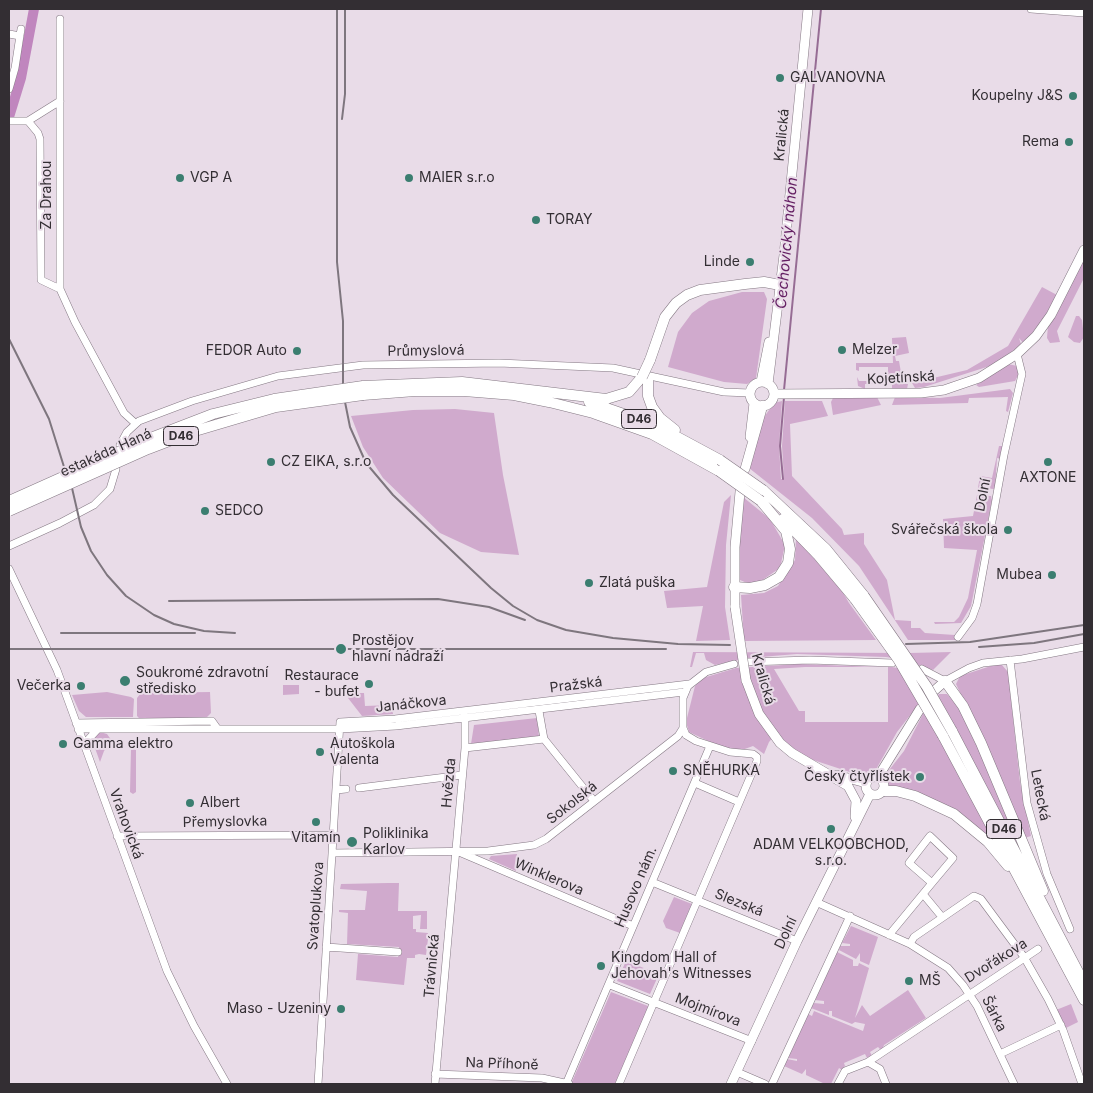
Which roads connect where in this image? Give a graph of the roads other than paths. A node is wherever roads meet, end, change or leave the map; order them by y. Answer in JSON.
{"nodes":[{"id":1,"x":808,"y":9,"type":"edge"},
{"id":2,"x":1031,"y":9,"type":"edge"},
{"id":3,"x":1084,"y":13,"type":"edge"},
{"id":4,"x":60,"y":19,"type":"dead end"},
{"id":5,"x":9,"y":34,"type":"edge"},
{"id":6,"x":9,"y":89,"type":"edge"},
{"id":7,"x":60,"y":101,"type":"junction"},
{"id":8,"x":9,"y":121,"type":"edge"},
{"id":9,"x":28,"y":121,"type":"junction"},
{"id":10,"x":1084,"y":250,"type":"edge"},
{"id":11,"x":780,"y":285,"type":"junction"},
{"id":12,"x":60,"y":289,"type":"junction"},
{"id":13,"x":1017,"y":354,"type":"junction"},
{"id":14,"x":645,"y":378,"type":"junction"},
{"id":15,"x":764,"y":383,"type":"junction"},
{"id":16,"x":363,"y":391,"type":"junction"},
{"id":17,"x":552,"y":393,"type":"junction"},
{"id":18,"x":750,"y":393,"type":"junction"},
{"id":19,"x":775,"y":395,"type":"junction"},
{"id":20,"x":759,"y":404,"type":"junction"},
{"id":21,"x":135,"y":424,"type":"junction"},
{"id":22,"x":120,"y":445,"type":"dead end"},
{"id":23,"x":698,"y":447,"type":"junction"},
{"id":24,"x":719,"y":465,"type":"junction"},
{"id":25,"x":116,"y":469,"type":"dead end"},
{"id":26,"x":744,"y":469,"type":"dead end"},
{"id":27,"x":740,"y":492,"type":"dead end"},
{"id":28,"x":762,"y":496,"type":"junction"},
{"id":29,"x":9,"y":501,"type":"edge"},
{"id":30,"x":9,"y":511,"type":"edge"},
{"id":31,"x":9,"y":546,"type":"edge"},
{"id":32,"x":9,"y":569,"type":"edge"},
{"id":33,"x":734,"y":587,"type":"junction"},
{"id":34,"x":958,"y":637,"type":"dead end"},
{"id":35,"x":1084,"y":647,"type":"edge"},
{"id":36,"x":1010,"y":660,"type":"junction"},
{"id":37,"x":747,"y":662,"type":"dead end"},
{"id":38,"x":892,"y":663,"type":"dead end"},
{"id":39,"x":734,"y":664,"type":"dead end"},
{"id":40,"x":922,"y":669,"type":"dead end"},
{"id":41,"x":945,"y":681,"type":"junction"},
{"id":42,"x":689,"y":684,"type":"junction"},
{"id":43,"x":935,"y":690,"type":"dead end"},
{"id":44,"x":684,"y":692,"type":"junction"},
{"id":45,"x":920,"y":709,"type":"dead end"},
{"id":46,"x":466,"y":711,"type":"junction"},
{"id":47,"x":539,"y":711,"type":"junction"},
{"id":48,"x":465,"y":719,"type":"junction"},
{"id":49,"x":444,"y":721,"type":"junction"},
{"id":50,"x":396,"y":723,"type":"junction"},
{"id":51,"x":77,"y":726,"type":"junction"},
{"id":52,"x":340,"y":726,"type":"junction"},
{"id":53,"x":217,"y":728,"type":"junction"},
{"id":54,"x":682,"y":728,"type":"junction"},
{"id":55,"x":98,"y":729,"type":"junction"},
{"id":56,"x":948,"y":734,"type":"junction"},
{"id":57,"x":544,"y":738,"type":"junction"},
{"id":58,"x":84,"y":744,"type":"junction"},
{"id":59,"x":710,"y":746,"type":"junction"},
{"id":60,"x":465,"y":748,"type":"junction"},
{"id":61,"x":814,"y":765,"type":"junction"},
{"id":62,"x":462,"y":775,"type":"junction"},
{"id":63,"x":878,"y":777,"type":"junction"},
{"id":64,"x":866,"y":783,"type":"junction"},
{"id":65,"x":695,"y":784,"type":"junction"},
{"id":66,"x":359,"y":788,"type":"dead end"},
{"id":67,"x":346,"y":789,"type":"dead end"},
{"id":68,"x":336,"y":790,"type":"junction"},
{"id":69,"x":883,"y":790,"type":"junction"},
{"id":70,"x":870,"y":794,"type":"junction"},
{"id":71,"x":594,"y":802,"type":"junction"},
{"id":72,"x":739,"y":802,"type":"junction"},
{"id":73,"x":853,"y":827,"type":"junction"},
{"id":74,"x":333,"y":835,"type":"junction"},
{"id":75,"x":117,"y":836,"type":"junction"},
{"id":76,"x":455,"y":850,"type":"junction"},
{"id":77,"x":332,"y":853,"type":"junction"},
{"id":78,"x":652,"y":882,"type":"junction"},
{"id":79,"x":932,"y":883,"type":"junction"},
{"id":80,"x":923,"y":894,"type":"junction"},
{"id":81,"x":1028,"y":894,"type":"junction"},
{"id":82,"x":698,"y":900,"type":"junction"},
{"id":83,"x":816,"y":902,"type":"junction"},
{"id":84,"x":850,"y":916,"type":"junction"},
{"id":85,"x":942,"y":917,"type":"junction"},
{"id":86,"x":633,"y":926,"type":"junction"},
{"id":87,"x":1056,"y":928,"type":"junction"},
{"id":88,"x":1070,"y":929,"type":"dead end"},
{"id":89,"x":889,"y":935,"type":"junction"},
{"id":90,"x":797,"y":941,"type":"junction"},
{"id":91,"x":910,"y":944,"type":"junction"},
{"id":92,"x":326,"y":947,"type":"junction"},
{"id":93,"x":1038,"y":949,"type":"dead end"},
{"id":94,"x":398,"y":952,"type":"dead end"},
{"id":95,"x":1024,"y":957,"type":"junction"},
{"id":96,"x":1084,"y":983,"type":"edge"},
{"id":97,"x":610,"y":985,"type":"junction"},
{"id":98,"x":969,"y":993,"type":"junction"},
{"id":99,"x":1084,"y":1000,"type":"edge"},
{"id":100,"x":655,"y":1002,"type":"junction"},
{"id":101,"x":1061,"y":1025,"type":"junction"},
{"id":102,"x":752,"y":1041,"type":"junction"},
{"id":103,"x":1000,"y":1054,"type":"junction"},
{"id":104,"x":868,"y":1062,"type":"junction"},
{"id":105,"x":737,"y":1072,"type":"junction"},
{"id":106,"x":436,"y":1074,"type":"junction"},
{"id":107,"x":226,"y":1084,"type":"edge"},
{"id":108,"x":318,"y":1084,"type":"edge"},
{"id":109,"x":434,"y":1084,"type":"edge"},
{"id":110,"x":567,"y":1084,"type":"edge"},
{"id":111,"x":619,"y":1084,"type":"edge"},
{"id":112,"x":731,"y":1084,"type":"edge"},
{"id":113,"x":765,"y":1084,"type":"edge"},
{"id":114,"x":772,"y":1084,"type":"edge"},
{"id":115,"x":838,"y":1084,"type":"edge"},
{"id":116,"x":886,"y":1084,"type":"edge"},
{"id":117,"x":1014,"y":1084,"type":"edge"},
{"id":118,"x":1082,"y":1084,"type":"edge"}],
"edges":[{"from":1,"to":11,"type":"main road","name":"Kralická"},
{"from":2,"to":3,"type":"street"},
{"from":4,"to":7,"type":"street","name":"Za Drahou"},
{"from":5,"to":6,"type":"street"},
{"from":7,"to":9,"type":"street"},
{"from":7,"to":12,"type":"street","name":"Za Drahou"},
{"from":8,"to":9,"type":"street"},
{"from":9,"to":12,"type":"street","name":"Za Drahou"},
{"from":10,"to":13,"type":"main road","name":"Kojetínská"},
{"from":11,"to":14,"type":"highway","bridge":true},
{"from":11,"to":15,"type":"main road","name":"Kralická"},
{"from":12,"to":21,"type":"street","name":"Za Drahou"},
{"from":13,"to":19,"type":"main road","name":"Kojetínská"},
{"from":13,"to":34,"type":"street","name":"Dolní"},
{"from":14,"to":17,"type":"highway"},
{"from":14,"to":23,"type":"highway"},
{"from":15,"to":18,"type":"main road"},
{"from":15,"to":19,"type":"main road"},
{"from":16,"to":17,"type":"highway","number":"D46"},
{"from":16,"to":24,"type":"highway","number":"D46"},
{"from":16,"to":29,"type":"highway","name":"estakáda Haná","number":"D46","bridge":true},
{"from":16,"to":30,"type":"highway","name":"estakáda Haná","number":"D46","bridge":true},
{"from":17,"to":23,"type":"highway","number":"D46"},
{"from":18,"to":20,"type":"main road"},
{"from":18,"to":21,"type":"street","name":"Průmyslová"},
{"from":19,"to":20,"type":"main road"},
{"from":20,"to":26,"type":"main road"},
{"from":21,"to":22,"type":"street"},
{"from":23,"to":24,"type":"highway","number":"D46"},
{"from":24,"to":28,"type":"highway","number":"D46","bridge":true},
{"from":25,"to":31,"type":"street"},
{"from":27,"to":33,"type":"main road","name":"Kralická"},
{"from":28,"to":33,"type":"highway"},
{"from":28,"to":56,"type":"highway","number":"D46","bridge":true},
{"from":32,"to":51,"type":"street","name":"Vrahovická"},
{"from":33,"to":61,"type":"main road","name":"Kralická","bridge":true},
{"from":35,"to":36,"type":"street"},
{"from":36,"to":41,"type":"street"},
{"from":36,"to":88,"type":"street","name":"Letecká"},
{"from":37,"to":38,"type":"street"},
{"from":39,"to":42,"type":"street"},
{"from":40,"to":41,"type":"street"},
{"from":41,"to":43,"type":"main road"},
{"from":41,"to":87,"type":"highway"},
{"from":42,"to":44,"type":"street"},
{"from":42,"to":46,"type":"street","name":"Pražská"},
{"from":44,"to":47,"type":"street","name":"Pražská"},
{"from":44,"to":54,"type":"street"},
{"from":45,"to":63,"type":"main road"},
{"from":46,"to":48,"type":"street","name":"Hvězda"},
{"from":46,"to":49,"type":"street","name":"Janáčkova"},
{"from":46,"to":50,"type":"street","name":"Janáčkova"},
{"from":47,"to":48,"type":"street","name":"Janáčkova"},
{"from":47,"to":57,"type":"street"},
{"from":48,"to":49,"type":"street","name":"Janáčkova"},
{"from":48,"to":60,"type":"street","name":"Hvězda"},
{"from":49,"to":50,"type":"street","name":"Janáčkova"},
{"from":50,"to":52,"type":"street","name":"Janáčkova"},
{"from":51,"to":53,"type":"street"},
{"from":51,"to":55,"type":"street","name":"Janáčkova"},
{"from":51,"to":58,"type":"street","name":"Vrahovická"},
{"from":52,"to":53,"type":"street","name":"Janáčkova"},
{"from":52,"to":68,"type":"street","name":"Svatoplukova"},
{"from":53,"to":55,"type":"street","name":"Janáčkova"},
{"from":54,"to":59,"type":"street"},
{"from":54,"to":71,"type":"street","name":"Sokolská"},
{"from":55,"to":58,"type":"street"},
{"from":56,"to":81,"type":"highway","number":"D46"},
{"from":56,"to":87,"type":"highway","number":"D46"},
{"from":57,"to":60,"type":"street"},
{"from":57,"to":71,"type":"street"},
{"from":58,"to":75,"type":"street","name":"Vrahovická"},
{"from":59,"to":65,"type":"street","name":"Husovo nám."},
{"from":59,"to":72,"type":"street"},
{"from":60,"to":62,"type":"street","name":"Hvězda"},
{"from":61,"to":64,"type":"main road"},
{"from":61,"to":73,"type":"main road","name":"Kralická"},
{"from":62,"to":66,"type":"street"},
{"from":62,"to":76,"type":"street","name":"Hvězda"},
{"from":63,"to":64,"type":"main road"},
{"from":63,"to":69,"type":"main road"},
{"from":64,"to":70,"type":"main road"},
{"from":65,"to":72,"type":"street"},
{"from":65,"to":78,"type":"street","name":"Husovo nám."},
{"from":67,"to":68,"type":"street"},
{"from":68,"to":74,"type":"street","name":"Svatoplukova"},
{"from":69,"to":70,"type":"main road"},
{"from":69,"to":81,"type":"highway"},
{"from":70,"to":73,"type":"main road","name":"Dolní"},
{"from":71,"to":76,"type":"street","name":"Sokolská"},
{"from":72,"to":82,"type":"street"},
{"from":73,"to":83,"type":"main road","name":"Dolní"},
{"from":74,"to":75,"type":"street","name":"Přemyslovka"},
{"from":74,"to":77,"type":"street","name":"Svatoplukova"},
{"from":75,"to":107,"type":"street","name":"Vrahovická"},
{"from":76,"to":77,"type":"street","name":"Sokolská"},
{"from":76,"to":86,"type":"street","name":"Winklerova"},
{"from":76,"to":106,"type":"street","name":"Trávnická"},
{"from":77,"to":92,"type":"street","name":"Svatoplukova"},
{"from":78,"to":82,"type":"street","name":"Slezská"},
{"from":78,"to":86,"type":"street","name":"Husovo nám."},
{"from":79,"to":79,"type":"street"},
{"from":79,"to":80,"type":"street"},
{"from":80,"to":85,"type":"street"},
{"from":80,"to":89,"type":"street"},
{"from":81,"to":99,"type":"highway","number":"D46"},
{"from":82,"to":90,"type":"street","name":"Slezská"},
{"from":82,"to":100,"type":"street"},
{"from":83,"to":84,"type":"street","name":"Šárka"},
{"from":83,"to":90,"type":"main road","name":"Dolní"},
{"from":84,"to":89,"type":"street","name":"Šárka"},
{"from":84,"to":114,"type":"street"},
{"from":85,"to":91,"type":"street"},
{"from":85,"to":95,"type":"street"},
{"from":86,"to":97,"type":"street","name":"Husovo nám."},
{"from":87,"to":96,"type":"highway","number":"D46"},
{"from":89,"to":91,"type":"street","name":"Šárka"},
{"from":90,"to":102,"type":"main road","name":"Dolní"},
{"from":91,"to":98,"type":"street","name":"Šárka"},
{"from":92,"to":94,"type":"street"},
{"from":92,"to":108,"type":"street","name":"Svatoplukova"},
{"from":93,"to":95,"type":"street","name":"Dvořákova"},
{"from":95,"to":98,"type":"street","name":"Dvořákova"},
{"from":95,"to":101,"type":"street"},
{"from":97,"to":100,"type":"street","name":"Mojmírova"},
{"from":97,"to":110,"type":"street","name":"Husovo nám."},
{"from":98,"to":103,"type":"street","name":"Šárka"},
{"from":98,"to":104,"type":"street","name":"Dvořákova"},
{"from":100,"to":102,"type":"street","name":"Mojmírova"},
{"from":100,"to":111,"type":"street"},
{"from":101,"to":103,"type":"street"},
{"from":101,"to":118,"type":"street"},
{"from":102,"to":105,"type":"main road","name":"Dolní"},
{"from":103,"to":117,"type":"street","name":"Šárka"},
{"from":104,"to":115,"type":"street","name":"Dvořákova"},
{"from":104,"to":116,"type":"street"},
{"from":105,"to":112,"type":"main road","name":"Dolní"},
{"from":105,"to":113,"type":"street"},
{"from":106,"to":109,"type":"street","name":"Trávnická"},
{"from":106,"to":110,"type":"street","name":"Na Příhoně"}]}
